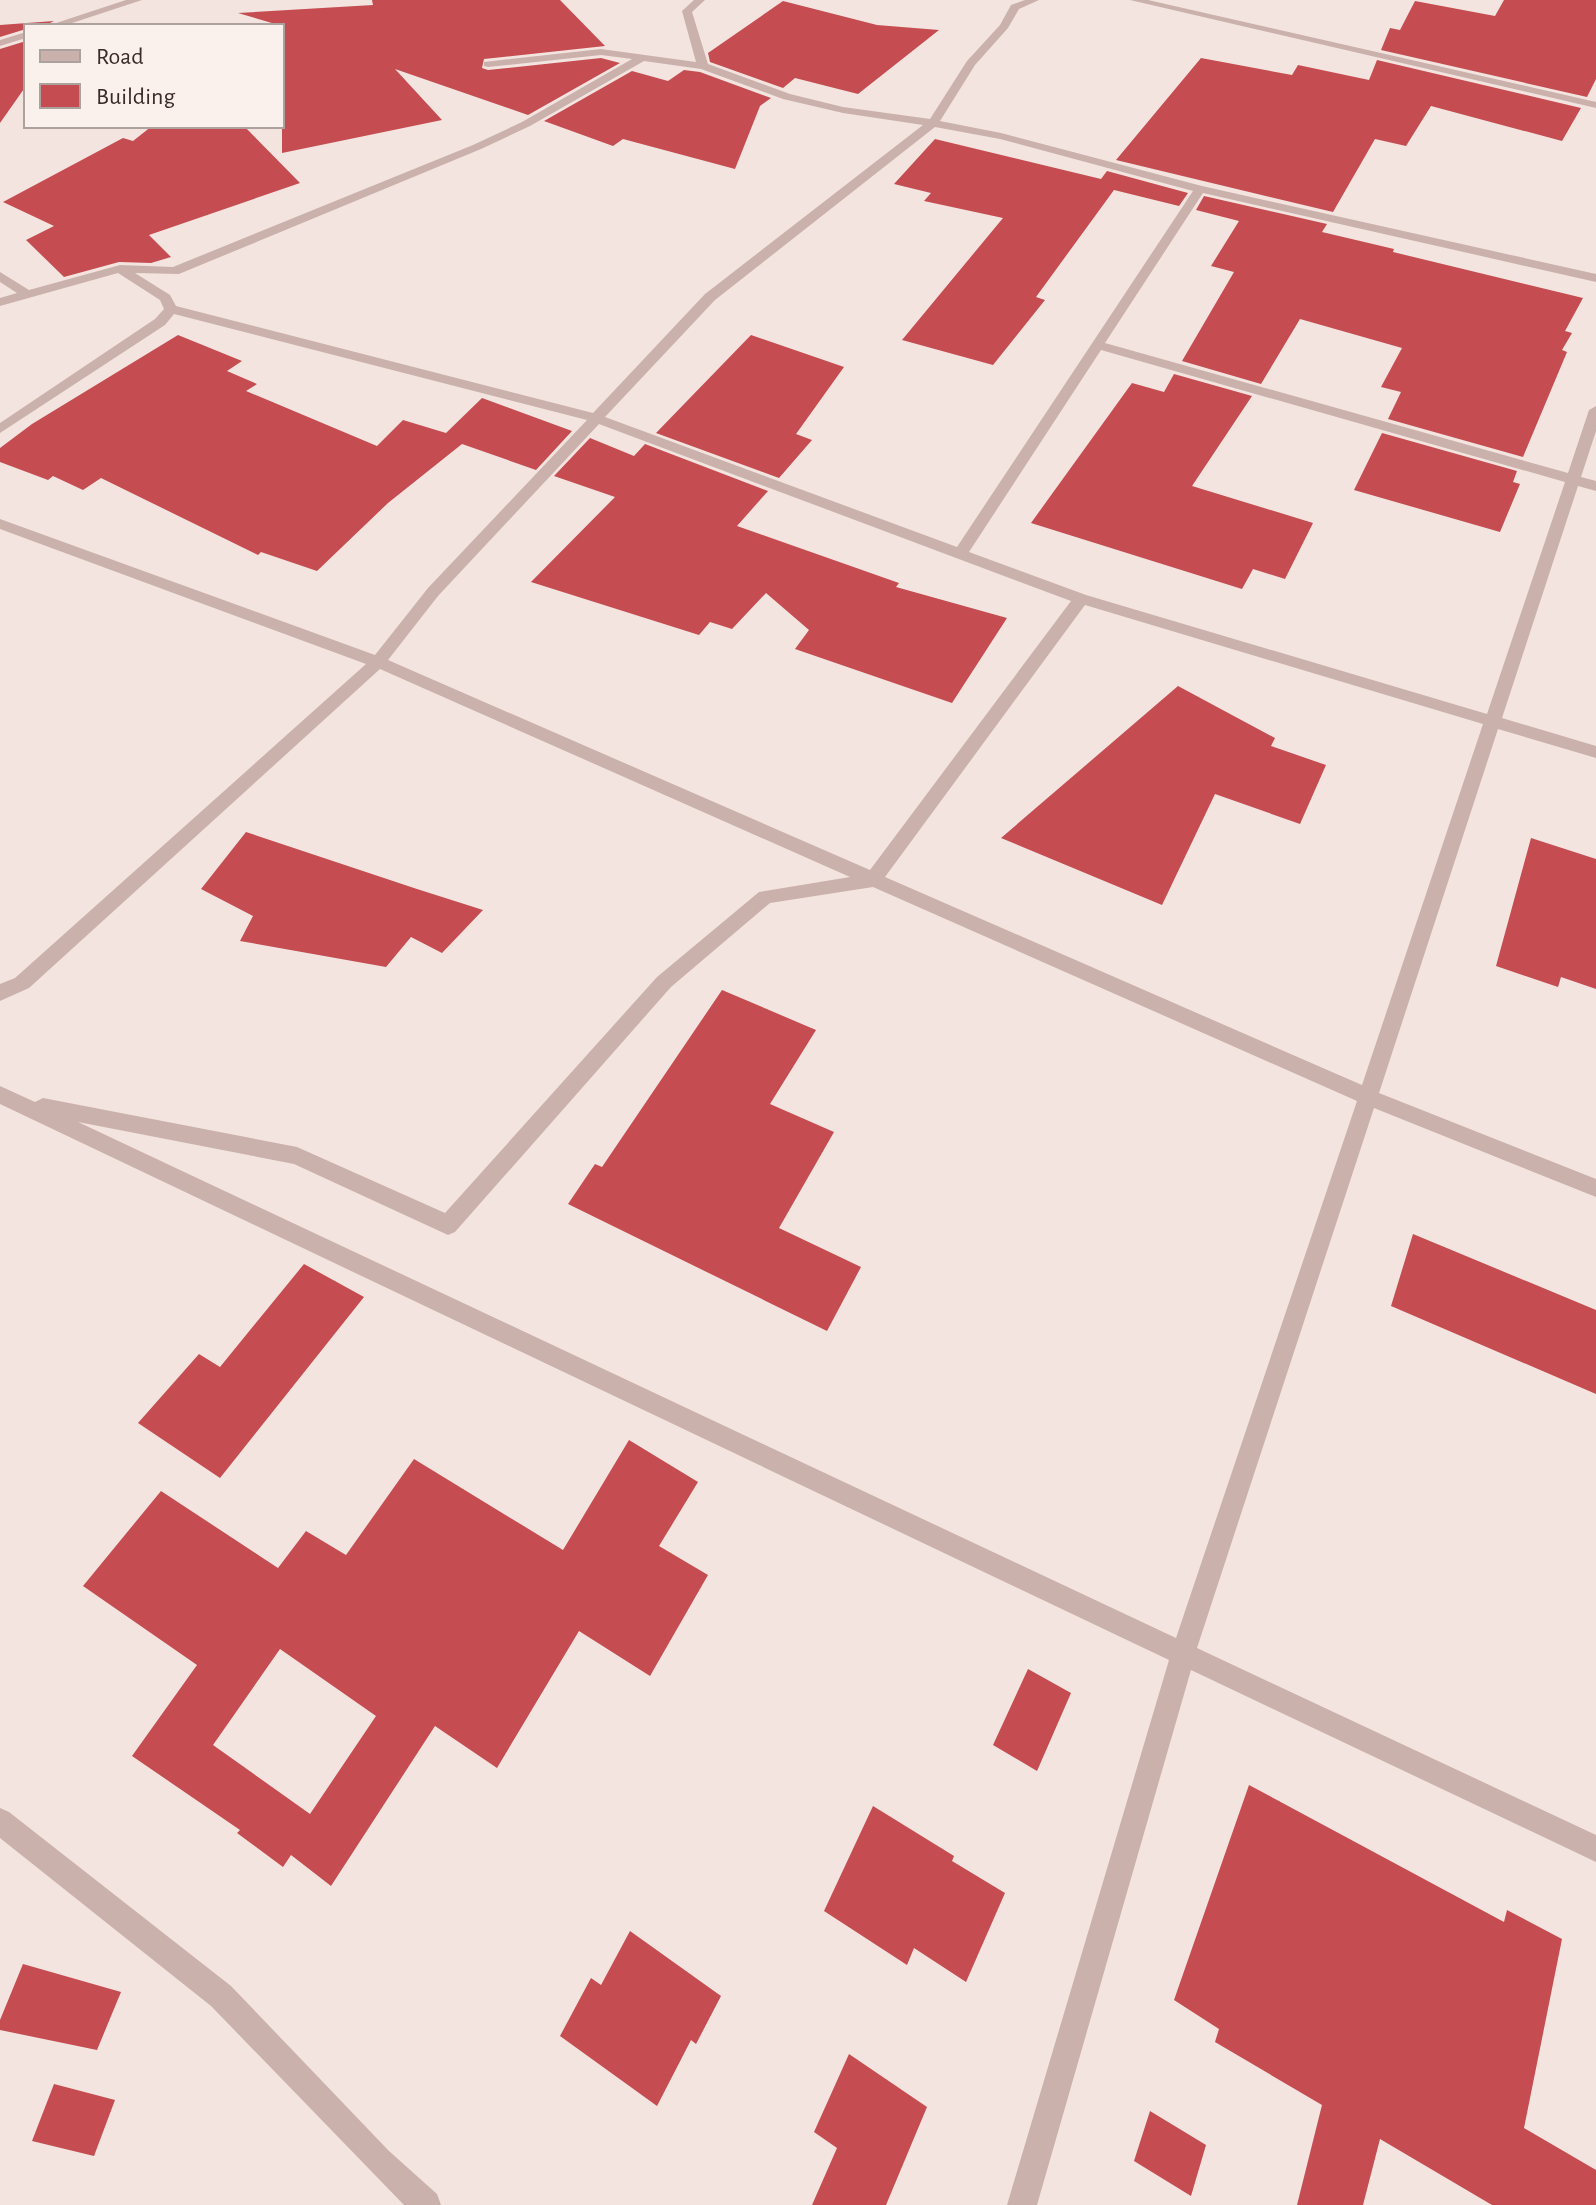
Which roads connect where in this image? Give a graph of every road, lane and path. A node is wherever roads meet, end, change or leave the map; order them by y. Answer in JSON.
{"nodes":[{"id":1,"x":137,"y":0,"type":"edge"},
{"id":2,"x":700,"y":0,"type":"edge"},
{"id":3,"x":1034,"y":0,"type":"edge"},
{"id":4,"x":1135,"y":0,"type":"edge"},
{"id":5,"x":59,"y":24,"type":"edge"},
{"id":6,"x":24,"y":36,"type":"edge"},
{"id":7,"x":0,"y":43,"type":"edge"},
{"id":8,"x":639,"y":60,"type":"junction"},
{"id":9,"x":488,"y":64,"type":"dead end"},
{"id":10,"x":703,"y":66,"type":"junction"},
{"id":11,"x":1596,"y":105,"type":"edge"},
{"id":12,"x":933,"y":123,"type":"junction"},
{"id":13,"x":1200,"y":189,"type":"junction"},
{"id":14,"x":120,"y":269,"type":"junction"},
{"id":15,"x":0,"y":276,"type":"edge"},
{"id":16,"x":1596,"y":278,"type":"edge"},
{"id":17,"x":27,"y":294,"type":"junction"},
{"id":18,"x":0,"y":302,"type":"edge"},
{"id":19,"x":171,"y":309,"type":"junction"},
{"id":20,"x":1100,"y":346,"type":"junction"},
{"id":21,"x":1596,"y":410,"type":"edge"},
{"id":22,"x":596,"y":418,"type":"junction"},
{"id":23,"x":0,"y":429,"type":"edge"},
{"id":24,"x":1573,"y":480,"type":"junction"},
{"id":25,"x":1596,"y":486,"type":"edge"},
{"id":26,"x":0,"y":524,"type":"edge"},
{"id":27,"x":961,"y":553,"type":"junction"},
{"id":28,"x":1081,"y":599,"type":"junction"},
{"id":29,"x":378,"y":662,"type":"junction"},
{"id":30,"x":1493,"y":719,"type":"junction"},
{"id":31,"x":1596,"y":752,"type":"edge"},
{"id":32,"x":872,"y":881,"type":"junction"},
{"id":33,"x":0,"y":993,"type":"edge"},
{"id":34,"x":1368,"y":1097,"type":"junction"},
{"id":35,"x":4,"y":1101,"type":"edge"},
{"id":36,"x":1596,"y":1188,"type":"edge"},
{"id":37,"x":1183,"y":1654,"type":"junction"},
{"id":38,"x":0,"y":1821,"type":"edge"},
{"id":39,"x":1596,"y":1849,"type":"edge"},
{"id":40,"x":426,"y":2205,"type":"edge"},
{"id":41,"x":1022,"y":2205,"type":"edge"}],
"edges":[{"from":1,"to":5,"type":"street"},
{"from":2,"to":10,"type":"street"},
{"from":3,"to":12,"type":"street"},
{"from":4,"to":11,"type":"street"},
{"from":6,"to":7,"type":"street"},
{"from":8,"to":9,"type":"street"},
{"from":8,"to":10,"type":"street"},
{"from":8,"to":14,"type":"street"},
{"from":10,"to":12,"type":"street"},
{"from":12,"to":13,"type":"street"},
{"from":12,"to":22,"type":"street"},
{"from":13,"to":16,"type":"street"},
{"from":13,"to":20,"type":"street"},
{"from":14,"to":17,"type":"street"},
{"from":14,"to":19,"type":"street"},
{"from":15,"to":17,"type":"street"},
{"from":17,"to":18,"type":"street"},
{"from":19,"to":22,"type":"street"},
{"from":19,"to":23,"type":"street"},
{"from":20,"to":24,"type":"street"},
{"from":20,"to":27,"type":"street"},
{"from":21,"to":24,"type":"street"},
{"from":22,"to":27,"type":"street"},
{"from":22,"to":29,"type":"street"},
{"from":24,"to":25,"type":"street"},
{"from":24,"to":30,"type":"street"},
{"from":26,"to":29,"type":"street"},
{"from":27,"to":28,"type":"street"},
{"from":28,"to":30,"type":"street"},
{"from":28,"to":32,"type":"street"},
{"from":29,"to":32,"type":"street"},
{"from":29,"to":33,"type":"street"},
{"from":30,"to":31,"type":"street"},
{"from":30,"to":34,"type":"street"},
{"from":32,"to":34,"type":"street"},
{"from":32,"to":35,"type":"street"},
{"from":34,"to":36,"type":"street"},
{"from":34,"to":37,"type":"street"},
{"from":35,"to":37,"type":"street"},
{"from":37,"to":39,"type":"street"},
{"from":37,"to":41,"type":"street"},
{"from":38,"to":40,"type":"street"}]}
